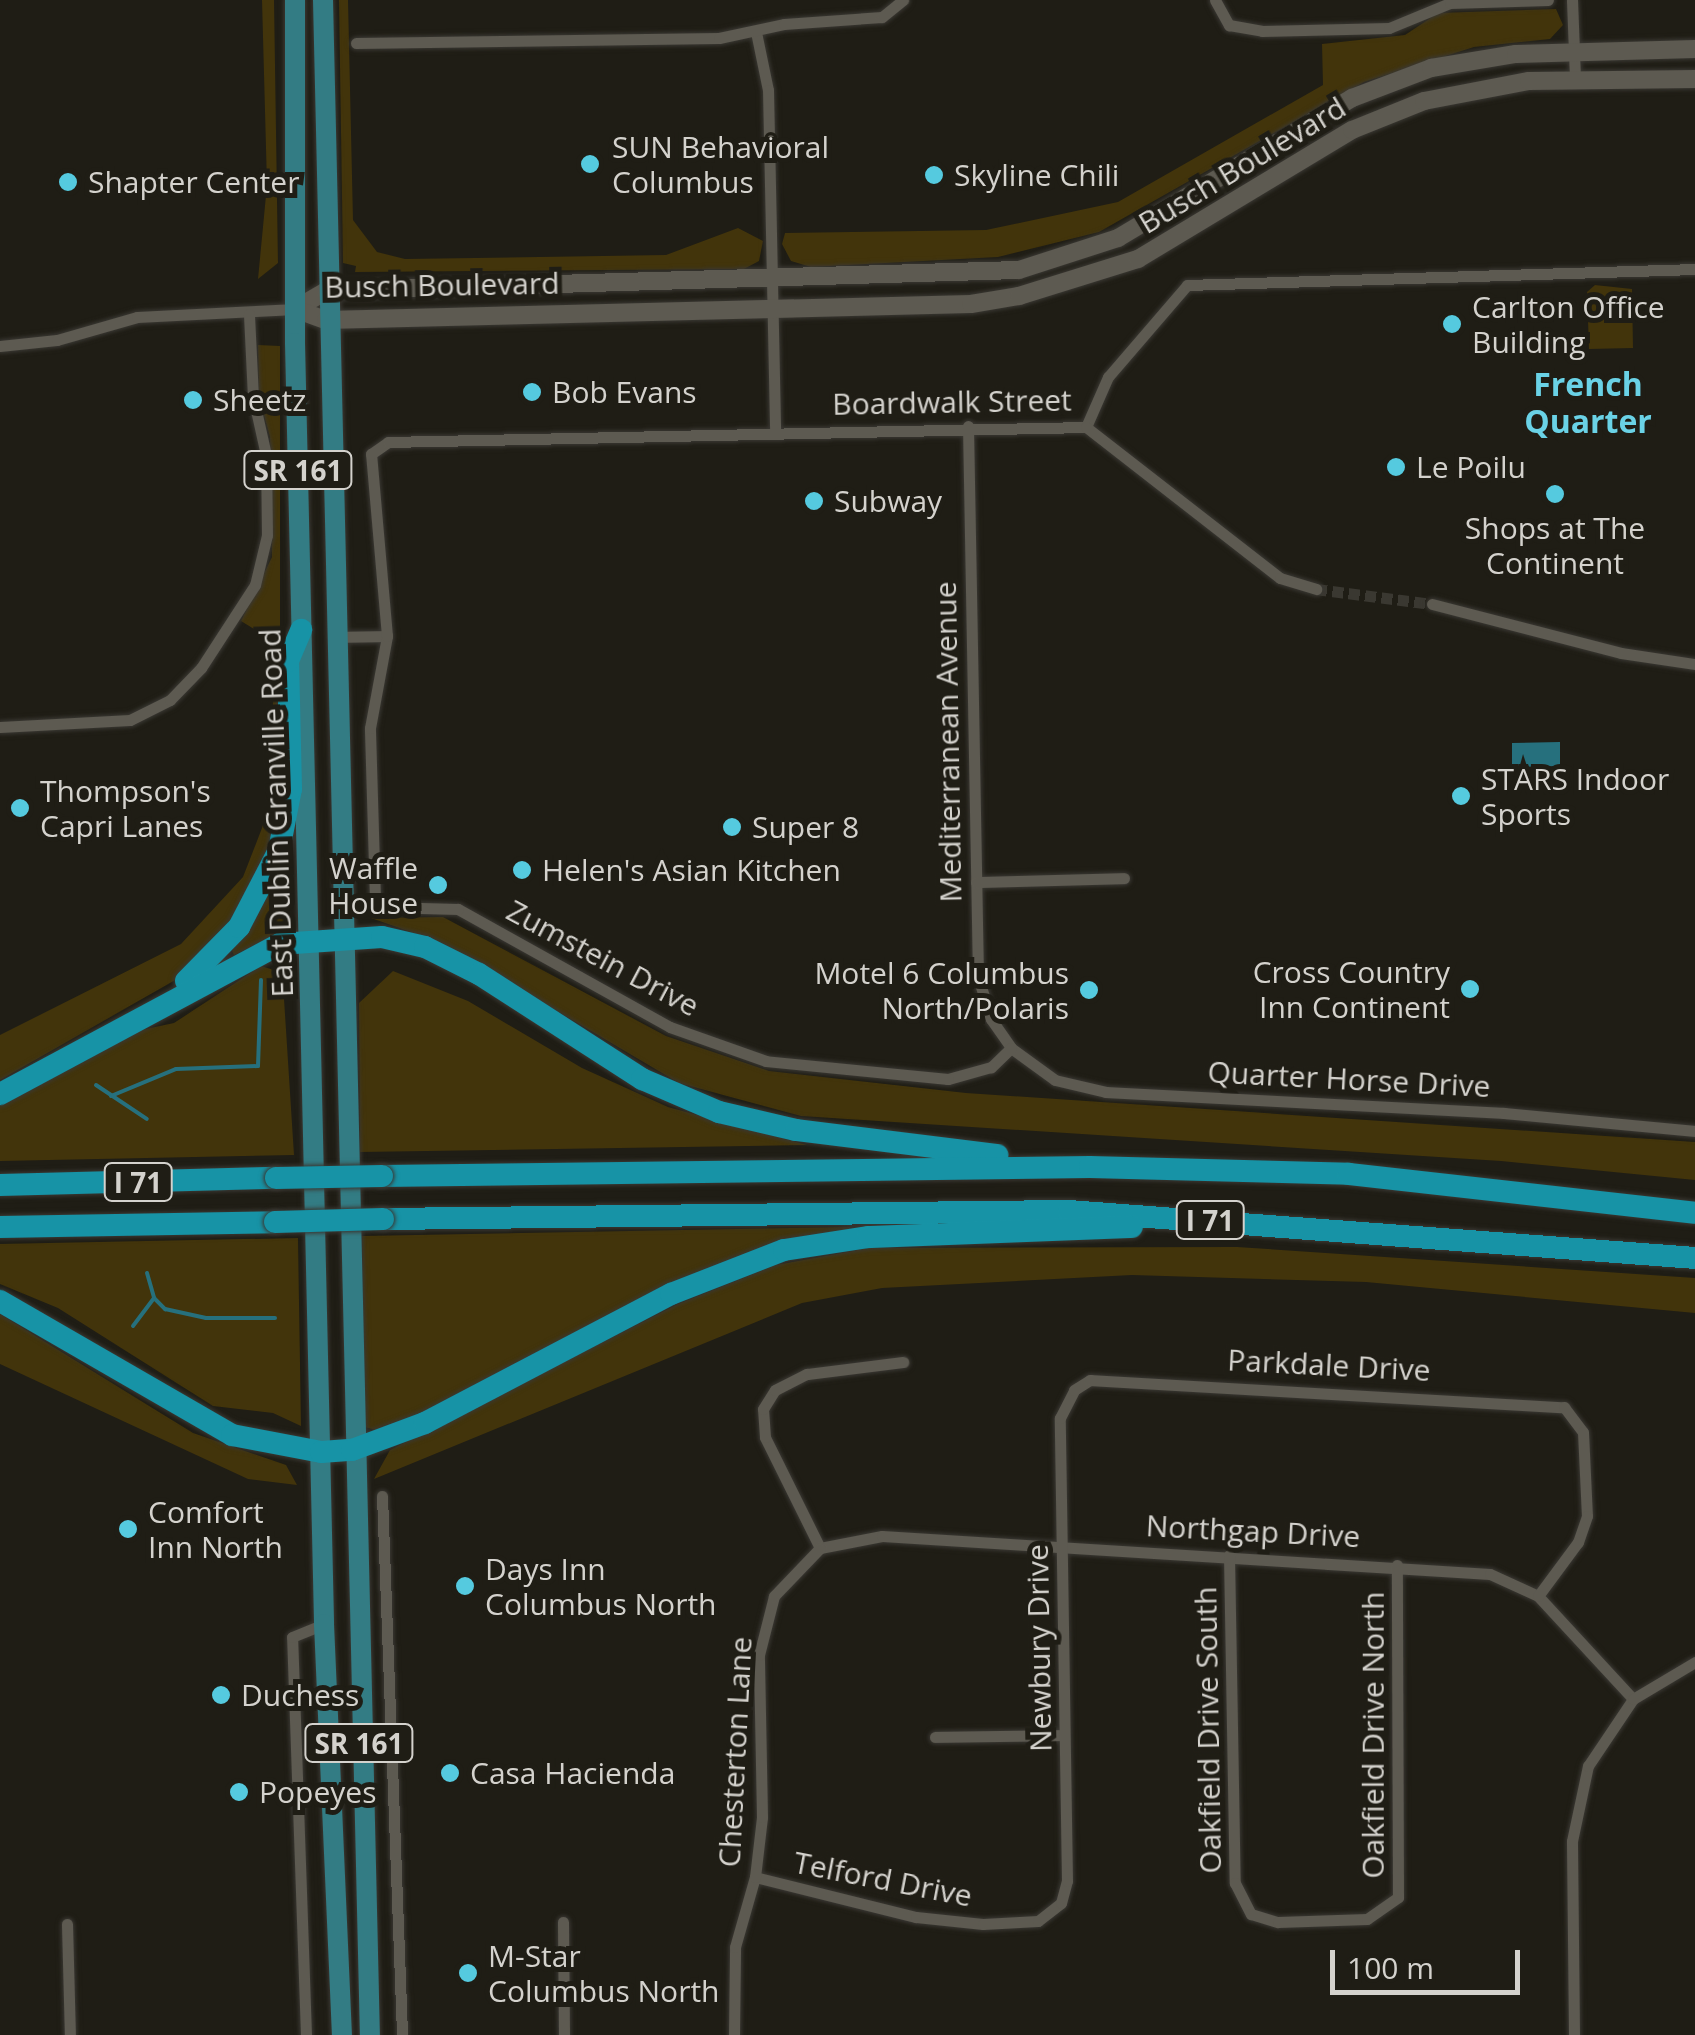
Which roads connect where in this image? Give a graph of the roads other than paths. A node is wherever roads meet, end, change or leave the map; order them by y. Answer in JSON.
{"nodes":[{"id":1,"x":295,"y":0,"type":"edge"},
{"id":2,"x":323,"y":0,"type":"edge"},
{"id":3,"x":903,"y":0,"type":"edge"},
{"id":4,"x":1215,"y":0,"type":"edge"},
{"id":5,"x":1548,"y":0,"type":"edge"},
{"id":6,"x":1572,"y":0,"type":"edge"},
{"id":7,"x":1428,"y":4,"type":"edge"},
{"id":8,"x":756,"y":32,"type":"junction"},
{"id":9,"x":356,"y":43,"type":"dead end"},
{"id":10,"x":1695,"y":50,"type":"edge"},
{"id":11,"x":1574,"y":52,"type":"junction"},
{"id":12,"x":1575,"y":79,"type":"junction"},
{"id":13,"x":1695,"y":79,"type":"edge"},
{"id":14,"x":1695,"y":269,"type":"edge"},
{"id":15,"x":772,"y":281,"type":"junction"},
{"id":16,"x":326,"y":291,"type":"junction"},
{"id":17,"x":772,"y":304,"type":"junction"},
{"id":18,"x":295,"y":309,"type":"junction"},
{"id":19,"x":250,"y":314,"type":"junction"},
{"id":20,"x":326,"y":320,"type":"junction"},
{"id":21,"x":0,"y":346,"type":"edge"},
{"id":22,"x":968,"y":426,"type":"junction"},
{"id":23,"x":1086,"y":427,"type":"junction"},
{"id":24,"x":775,"y":432,"type":"junction"},
{"id":25,"x":1316,"y":589,"type":"tunnel mouth"},
{"id":26,"x":1432,"y":604,"type":"tunnel mouth"},
{"id":27,"x":301,"y":630,"type":"junction"},
{"id":28,"x":387,"y":636,"type":"junction"},
{"id":29,"x":335,"y":637,"type":"junction"},
{"id":30,"x":1695,"y":664,"type":"edge"},
{"id":31,"x":0,"y":727,"type":"edge"},
{"id":32,"x":1124,"y":878,"type":"dead end"},
{"id":33,"x":976,"y":882,"type":"junction"},
{"id":34,"x":342,"y":938,"type":"junction"},
{"id":35,"x":311,"y":939,"type":"junction"},
{"id":36,"x":157,"y":1006,"type":"junction"},
{"id":37,"x":1011,"y":1048,"type":"junction"},
{"id":38,"x":0,"y":1094,"type":"edge"},
{"id":39,"x":1695,"y":1131,"type":"edge"},
{"id":40,"x":1090,"y":1167,"type":"junction"},
{"id":41,"x":0,"y":1185,"type":"edge"},
{"id":42,"x":1695,"y":1213,"type":"edge"},
{"id":43,"x":1193,"y":1219,"type":"junction"},
{"id":44,"x":0,"y":1227,"type":"edge"},
{"id":45,"x":1695,"y":1258,"type":"edge"},
{"id":46,"x":0,"y":1301,"type":"edge"},
{"id":47,"x":903,"y":1362,"type":"dead end"},
{"id":48,"x":1074,"y":1390,"type":"joint"},
{"id":49,"x":352,"y":1450,"type":"junction"},
{"id":50,"x":321,"y":1452,"type":"junction"},
{"id":51,"x":382,"y":1496,"type":"dead end"},
{"id":52,"x":1063,"y":1546,"type":"junction"},
{"id":53,"x":820,"y":1548,"type":"junction"},
{"id":54,"x":1230,"y":1556,"type":"junction"},
{"id":55,"x":1397,"y":1564,"type":"junction"},
{"id":56,"x":1538,"y":1596,"type":"junction"},
{"id":57,"x":324,"y":1624,"type":"junction"},
{"id":58,"x":1695,"y":1662,"type":"edge"},
{"id":59,"x":1634,"y":1698,"type":"junction"},
{"id":60,"x":1064,"y":1735,"type":"junction"},
{"id":61,"x":935,"y":1737,"type":"dead end"},
{"id":62,"x":392,"y":1859,"type":"junction"},
{"id":63,"x":364,"y":1862,"type":"junction"},
{"id":64,"x":755,"y":1878,"type":"junction"},
{"id":65,"x":1394,"y":1904,"type":"joint"},
{"id":66,"x":1058,"y":1908,"type":"joint"},
{"id":67,"x":563,"y":1922,"type":"dead end"},
{"id":68,"x":67,"y":1924,"type":"dead end"},
{"id":69,"x":70,"y":2035,"type":"edge"},
{"id":70,"x":306,"y":2035,"type":"edge"},
{"id":71,"x":342,"y":2035,"type":"edge"},
{"id":72,"x":370,"y":2035,"type":"edge"},
{"id":73,"x":402,"y":2035,"type":"edge"},
{"id":74,"x":564,"y":2035,"type":"edge"},
{"id":75,"x":734,"y":2035,"type":"edge"},
{"id":76,"x":1574,"y":2035,"type":"edge"}],
"edges":[{"from":1,"to":18,"type":"main road","name":"East Dublin Granville Road","number":"SR 161"},
{"from":2,"to":16,"type":"main road","name":"East Dublin Granville Road","number":"SR 161"},
{"from":3,"to":8,"type":"street"},
{"from":4,"to":7,"type":"street"},
{"from":5,"to":7,"type":"street"},
{"from":6,"to":11,"type":"street"},
{"from":8,"to":9,"type":"street"},
{"from":8,"to":15,"type":"street"},
{"from":10,"to":11,"type":"main road","name":"Busch Boulevard"},
{"from":11,"to":12,"type":"street"},
{"from":11,"to":15,"type":"main road","name":"Busch Boulevard"},
{"from":12,"to":13,"type":"main road","name":"Busch Boulevard"},
{"from":12,"to":17,"type":"main road","name":"Busch Boulevard"},
{"from":14,"to":23,"type":"street","name":"Boardwalk Street"},
{"from":15,"to":16,"type":"main road","name":"Busch Boulevard"},
{"from":15,"to":17,"type":"street"},
{"from":16,"to":18,"type":"main road","name":"Busch Boulevard"},
{"from":16,"to":20,"type":"main road","name":"East Dublin Granville Road","number":"SR 161"},
{"from":17,"to":20,"type":"main road","name":"Busch Boulevard"},
{"from":17,"to":24,"type":"street"},
{"from":18,"to":19,"type":"street"},
{"from":18,"to":20,"type":"main road","name":"Busch Boulevard"},
{"from":18,"to":27,"type":"main road","name":"East Dublin Granville Road","number":"SR 161"},
{"from":19,"to":21,"type":"street"},
{"from":19,"to":31,"type":"street"},
{"from":20,"to":29,"type":"main road","name":"East Dublin Granville Road","number":"SR 161"},
{"from":22,"to":23,"type":"street","name":"Boardwalk Street"},
{"from":22,"to":24,"type":"street","name":"Boardwalk Street"},
{"from":22,"to":33,"type":"street","name":"Mediterranean Avenue"},
{"from":23,"to":25,"type":"street"},
{"from":24,"to":28,"type":"street","name":"Boardwalk Street"},
{"from":26,"to":30,"type":"street"},
{"from":27,"to":35,"type":"main road","name":"East Dublin Granville Road","number":"SR 161"},
{"from":27,"to":36,"type":"highway"},
{"from":28,"to":29,"type":"street"},
{"from":28,"to":37,"type":"street","name":"Zumstein Drive"},
{"from":29,"to":34,"type":"main road","name":"East Dublin Granville Road","number":"SR 161"},
{"from":32,"to":33,"type":"street"},
{"from":33,"to":37,"type":"street","name":"Mediterranean Avenue"},
{"from":34,"to":35,"type":"highway"},
{"from":34,"to":40,"type":"highway"},
{"from":34,"to":49,"type":"main road","name":"East Dublin Granville Road","number":"SR 161"},
{"from":35,"to":36,"type":"highway"},
{"from":35,"to":50,"type":"main road","name":"East Dublin Granville Road","number":"SR 161"},
{"from":36,"to":38,"type":"highway"},
{"from":37,"to":39,"type":"street","name":"Quarter Horse Drive"},
{"from":40,"to":41,"type":"highway","number":"I 71","bridge":true},
{"from":40,"to":42,"type":"highway","number":"I 71"},
{"from":43,"to":44,"type":"highway","number":"I 71","bridge":true},
{"from":43,"to":45,"type":"highway","number":"I 71"},
{"from":43,"to":49,"type":"highway"},
{"from":46,"to":50,"type":"highway"},
{"from":47,"to":53,"type":"street"},
{"from":48,"to":52,"type":"street","name":"Newbury Drive"},
{"from":48,"to":56,"type":"street","name":"Parkdale Drive"},
{"from":49,"to":50,"type":"highway"},
{"from":49,"to":63,"type":"main road","name":"East Dublin Granville Road","number":"SR 161"},
{"from":50,"to":57,"type":"main road","name":"East Dublin Granville Road","number":"SR 161"},
{"from":51,"to":62,"type":"street"},
{"from":52,"to":53,"type":"street","name":"Northgap Drive"},
{"from":52,"to":54,"type":"street","name":"Northgap Drive"},
{"from":52,"to":60,"type":"street","name":"Newbury Drive"},
{"from":53,"to":64,"type":"street","name":"Chesterton Lane"},
{"from":54,"to":55,"type":"street","name":"Northgap Drive"},
{"from":54,"to":65,"type":"street","name":"Oakfield Drive South"},
{"from":55,"to":56,"type":"street","name":"Northgap Drive"},
{"from":55,"to":65,"type":"street","name":"Oakfield Drive North"},
{"from":56,"to":59,"type":"street","name":"Northgap Drive"},
{"from":57,"to":70,"type":"street"},
{"from":57,"to":71,"type":"main road","name":"East Dublin Granville Road","number":"SR 161"},
{"from":58,"to":59,"type":"street"},
{"from":59,"to":76,"type":"street"},
{"from":60,"to":61,"type":"street"},
{"from":60,"to":66,"type":"street","name":"Newbury Drive"},
{"from":62,"to":63,"type":"street"},
{"from":62,"to":73,"type":"street"},
{"from":63,"to":72,"type":"main road","name":"East Dublin Granville Road","number":"SR 161"},
{"from":64,"to":66,"type":"street","name":"Telford Drive"},
{"from":64,"to":75,"type":"street","name":"Chesterton Lane"},
{"from":67,"to":74,"type":"street"},
{"from":68,"to":69,"type":"street"}]}
